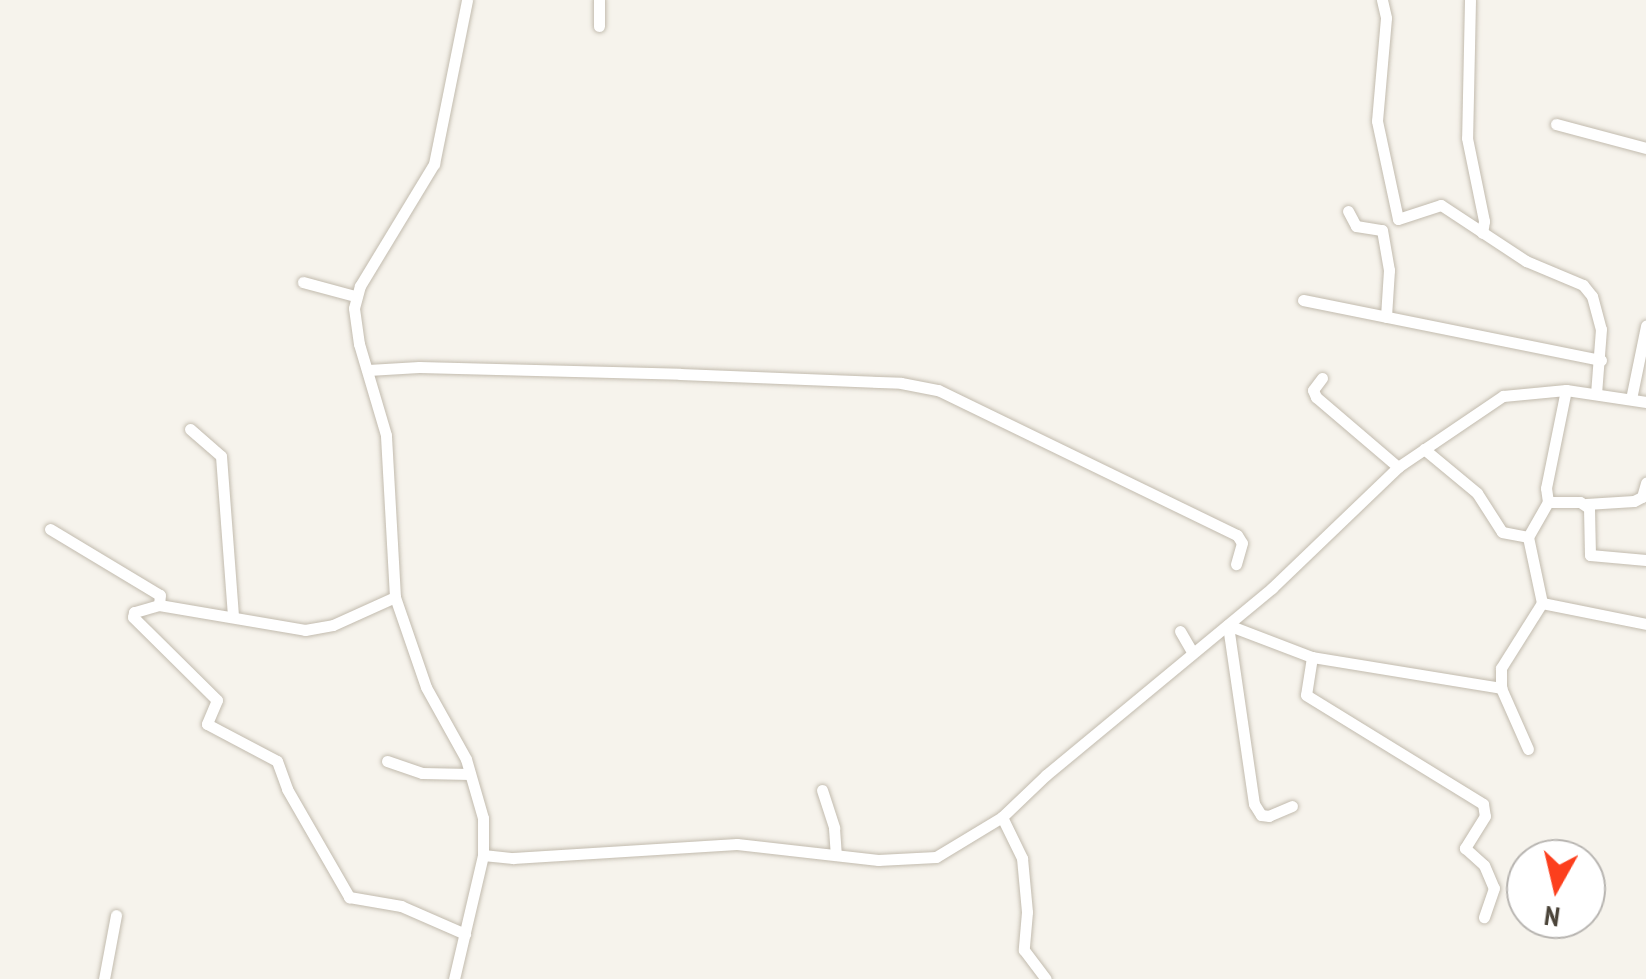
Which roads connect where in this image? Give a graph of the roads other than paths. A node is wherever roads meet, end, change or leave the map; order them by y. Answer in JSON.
{"nodes":[{"id":1,"x":467,"y":0,"type":"edge"},
{"id":2,"x":599,"y":0,"type":"edge"},
{"id":3,"x":1382,"y":0,"type":"edge"},
{"id":4,"x":1470,"y":0,"type":"edge"},
{"id":5,"x":599,"y":26,"type":"dead end"},
{"id":6,"x":1556,"y":124,"type":"dead end"},
{"id":7,"x":1646,"y":148,"type":"edge"},
{"id":8,"x":1348,"y":211,"type":"dead end"},
{"id":9,"x":1398,"y":219,"type":"junction"},
{"id":10,"x":1382,"y":230,"type":"junction"},
{"id":11,"x":1482,"y":233,"type":"junction"},
{"id":12,"x":303,"y":282,"type":"dead end"},
{"id":13,"x":355,"y":296,"type":"junction"},
{"id":14,"x":1303,"y":300,"type":"dead end"},
{"id":15,"x":1386,"y":317,"type":"junction"},
{"id":16,"x":1646,"y":326,"type":"edge"},
{"id":17,"x":1601,"y":360,"type":"junction"},
{"id":18,"x":368,"y":370,"type":"junction"},
{"id":19,"x":1322,"y":378,"type":"dead end"},
{"id":20,"x":1566,"y":390,"type":"junction"},
{"id":21,"x":1596,"y":394,"type":"junction"},
{"id":22,"x":1631,"y":399,"type":"junction"},
{"id":23,"x":1646,"y":402,"type":"edge"},
{"id":24,"x":190,"y":429,"type":"dead end"},
{"id":25,"x":1424,"y":449,"type":"junction"},
{"id":26,"x":1398,"y":468,"type":"junction"},
{"id":27,"x":1646,"y":483,"type":"edge"},
{"id":28,"x":1548,"y":502,"type":"junction"},
{"id":29,"x":1586,"y":504,"type":"junction"},
{"id":30,"x":50,"y":529,"type":"dead end"},
{"id":31,"x":1528,"y":537,"type":"junction"},
{"id":32,"x":1646,"y":560,"type":"edge"},
{"id":33,"x":1236,"y":564,"type":"dead end"},
{"id":34,"x":395,"y":596,"type":"junction"},
{"id":35,"x":158,"y":604,"type":"junction"},
{"id":36,"x":1542,"y":604,"type":"junction"},
{"id":37,"x":233,"y":618,"type":"junction"},
{"id":38,"x":1646,"y":624,"type":"edge"},
{"id":39,"x":1228,"y":625,"type":"junction"},
{"id":40,"x":1180,"y":631,"type":"dead end"},
{"id":41,"x":1192,"y":652,"type":"junction"},
{"id":42,"x":1312,"y":657,"type":"junction"},
{"id":43,"x":1501,"y":688,"type":"junction"},
{"id":44,"x":1528,"y":750,"type":"dead end"},
{"id":45,"x":386,"y":761,"type":"dead end"},
{"id":46,"x":470,"y":774,"type":"junction"},
{"id":47,"x":822,"y":790,"type":"dead end"},
{"id":48,"x":1292,"y":806,"type":"dead end"},
{"id":49,"x":1002,"y":817,"type":"junction"},
{"id":50,"x":483,"y":855,"type":"junction"},
{"id":51,"x":836,"y":855,"type":"junction"},
{"id":52,"x":116,"y":915,"type":"dead end"},
{"id":53,"x":1484,"y":917,"type":"dead end"},
{"id":54,"x":465,"y":934,"type":"junction"},
{"id":55,"x":104,"y":979,"type":"edge"},
{"id":56,"x":454,"y":979,"type":"edge"},
{"id":57,"x":1046,"y":979,"type":"edge"}],
"edges":[{"from":1,"to":13,"type":"street"},
{"from":2,"to":5,"type":"street"},
{"from":3,"to":9,"type":"street"},
{"from":4,"to":11,"type":"street"},
{"from":6,"to":7,"type":"street"},
{"from":8,"to":10,"type":"street"},
{"from":9,"to":10,"type":"street"},
{"from":9,"to":11,"type":"street"},
{"from":10,"to":15,"type":"street"},
{"from":11,"to":17,"type":"street"},
{"from":12,"to":13,"type":"street"},
{"from":13,"to":18,"type":"street"},
{"from":14,"to":15,"type":"street"},
{"from":15,"to":17,"type":"street"},
{"from":16,"to":22,"type":"street"},
{"from":17,"to":21,"type":"street"},
{"from":18,"to":33,"type":"street"},
{"from":18,"to":34,"type":"street"},
{"from":19,"to":26,"type":"street"},
{"from":20,"to":21,"type":"street"},
{"from":20,"to":25,"type":"street"},
{"from":20,"to":28,"type":"street"},
{"from":21,"to":22,"type":"street"},
{"from":22,"to":23,"type":"street"},
{"from":24,"to":37,"type":"street"},
{"from":25,"to":26,"type":"street"},
{"from":25,"to":31,"type":"street"},
{"from":26,"to":39,"type":"street"},
{"from":27,"to":29,"type":"street"},
{"from":28,"to":29,"type":"street"},
{"from":28,"to":31,"type":"street"},
{"from":29,"to":32,"type":"street"},
{"from":30,"to":35,"type":"street"},
{"from":31,"to":36,"type":"street"},
{"from":34,"to":37,"type":"street"},
{"from":34,"to":46,"type":"street"},
{"from":35,"to":37,"type":"street"},
{"from":35,"to":54,"type":"street"},
{"from":36,"to":38,"type":"street"},
{"from":36,"to":43,"type":"street"},
{"from":39,"to":41,"type":"street"},
{"from":39,"to":42,"type":"street"},
{"from":39,"to":48,"type":"street"},
{"from":40,"to":41,"type":"street"},
{"from":41,"to":49,"type":"street"},
{"from":42,"to":43,"type":"street"},
{"from":42,"to":53,"type":"street"},
{"from":43,"to":44,"type":"street"},
{"from":45,"to":46,"type":"street"},
{"from":46,"to":50,"type":"street"},
{"from":47,"to":51,"type":"street"},
{"from":49,"to":51,"type":"street"},
{"from":49,"to":57,"type":"street"},
{"from":50,"to":51,"type":"street"},
{"from":50,"to":54,"type":"street"},
{"from":52,"to":55,"type":"street"},
{"from":54,"to":56,"type":"street"}]}
